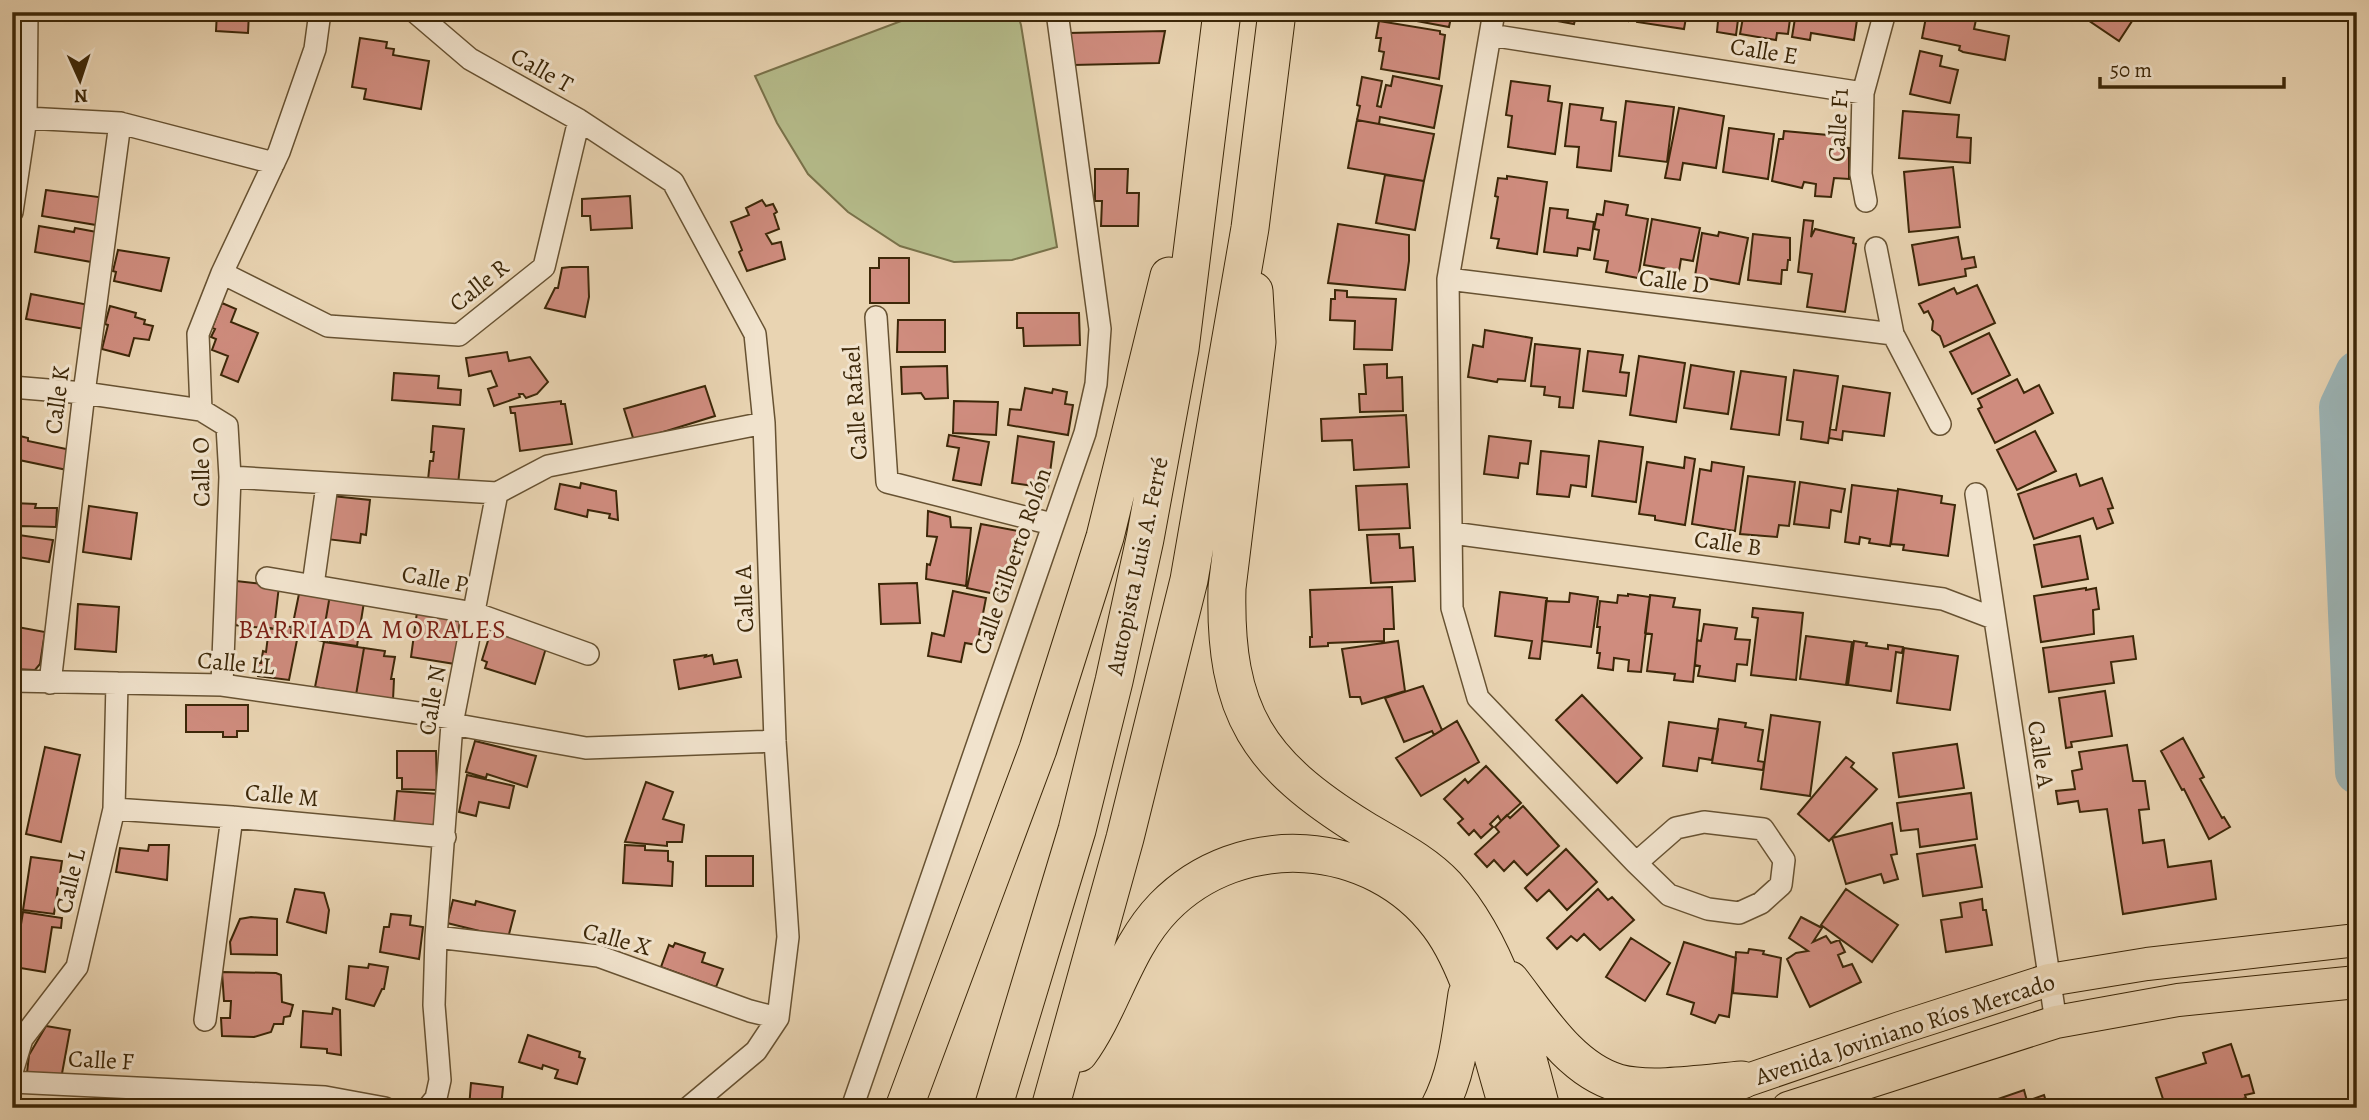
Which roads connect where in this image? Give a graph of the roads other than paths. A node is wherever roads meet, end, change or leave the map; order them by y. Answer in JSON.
{"nodes":[{"id":1,"x":27,"y":12,"type":"edge"},
{"id":2,"x":320,"y":12,"type":"edge"},
{"id":3,"x":415,"y":12,"type":"edge"},
{"id":4,"x":1057,"y":12,"type":"edge"},
{"id":5,"x":1222,"y":12,"type":"edge"},
{"id":6,"x":1277,"y":12,"type":"edge"},
{"id":7,"x":1494,"y":12,"type":"edge"},
{"id":8,"x":1885,"y":12,"type":"edge"},
{"id":9,"x":1490,"y":35,"type":"junction"},
{"id":10,"x":1863,"y":93,"type":"junction"},
{"id":11,"x":26,"y":118,"type":"junction"},
{"id":12,"x":579,"y":120,"type":"junction"},
{"id":13,"x":1207,"y":122,"type":"junction"},
{"id":14,"x":120,"y":123,"type":"junction"},
{"id":15,"x":274,"y":163,"type":"junction"},
{"id":16,"x":1866,"y":201,"type":"dead end"},
{"id":17,"x":12,"y":212,"type":"edge"},
{"id":18,"x":1250,"y":228,"type":"junction"},
{"id":19,"x":1876,"y":248,"type":"dead end"},
{"id":20,"x":222,"y":273,"type":"junction"},
{"id":21,"x":1448,"y":279,"type":"junction"},
{"id":22,"x":876,"y":317,"type":"dead end"},
{"id":23,"x":1893,"y":334,"type":"junction"},
{"id":24,"x":12,"y":387,"type":"edge"},
{"id":25,"x":84,"y":393,"type":"junction"},
{"id":26,"x":201,"y":410,"type":"junction"},
{"id":27,"x":764,"y":423,"type":"junction"},
{"id":28,"x":1940,"y":424,"type":"dead end"},
{"id":29,"x":230,"y":477,"type":"junction"},
{"id":30,"x":327,"y":485,"type":"junction"},
{"id":31,"x":497,"y":493,"type":"junction"},
{"id":32,"x":1976,"y":494,"type":"dead end"},
{"id":33,"x":1052,"y":524,"type":"junction"},
{"id":34,"x":1452,"y":533,"type":"junction"},
{"id":35,"x":267,"y":578,"type":"dead end"},
{"id":36,"x":313,"y":586,"type":"junction"},
{"id":37,"x":474,"y":612,"type":"junction"},
{"id":38,"x":1993,"y":618,"type":"junction"},
{"id":39,"x":587,"y":654,"type":"dead end"},
{"id":40,"x":12,"y":681,"type":"edge"},
{"id":41,"x":50,"y":683,"type":"junction"},
{"id":42,"x":117,"y":683,"type":"junction"},
{"id":43,"x":222,"y":685,"type":"junction"},
{"id":44,"x":453,"y":721,"type":"junction"},
{"id":45,"x":775,"y":741,"type":"junction"},
{"id":46,"x":114,"y":809,"type":"junction"},
{"id":47,"x":232,"y":817,"type":"junction"},
{"id":48,"x":445,"y":837,"type":"junction"},
{"id":49,"x":1636,"y":863,"type":"junction"},
{"id":50,"x":436,"y":937,"type":"junction"},
{"id":51,"x":2357,"y":940,"type":"edge"},
{"id":52,"x":1480,"y":970,"type":"junction"},
{"id":53,"x":2049,"y":980,"type":"junction"},
{"id":54,"x":2357,"y":982,"type":"edge"},
{"id":55,"x":778,"y":1018,"type":"junction"},
{"id":56,"x":205,"y":1020,"type":"dead end"},
{"id":57,"x":2056,"y":1022,"type":"junction"},
{"id":58,"x":12,"y":1072,"type":"edge"},
{"id":59,"x":1742,"y":1080,"type":"junction"},
{"id":60,"x":12,"y":1082,"type":"edge"},
{"id":61,"x":1054,"y":1095,"type":"edge"},
{"id":62,"x":185,"y":1100,"type":"edge"},
{"id":63,"x":224,"y":1100,"type":"edge"},
{"id":64,"x":385,"y":1108,"type":"edge"},
{"id":65,"x":428,"y":1108,"type":"edge"},
{"id":66,"x":688,"y":1108,"type":"edge"},
{"id":67,"x":852,"y":1108,"type":"edge"},
{"id":68,"x":904,"y":1108,"type":"edge"},
{"id":69,"x":993,"y":1108,"type":"edge"},
{"id":70,"x":1439,"y":1108,"type":"edge"},
{"id":71,"x":1508,"y":1108,"type":"edge"},
{"id":72,"x":1541,"y":1108,"type":"edge"},
{"id":73,"x":1666,"y":1108,"type":"edge"},
{"id":74,"x":1788,"y":1108,"type":"edge"}],
"edges":[{"from":1,"to":11,"type":"street"},
{"from":2,"to":15,"type":"street","name":"Calle O"},
{"from":3,"to":12,"type":"street","name":"Calle T"},
{"from":4,"to":33,"type":"street","name":"Calle Gilberto Rolón"},
{"from":5,"to":13,"type":"highway","name":"Autopista Luis A. Ferré"},
{"from":6,"to":18,"type":"highway","name":"Autopista Luis A. Ferré"},
{"from":7,"to":9,"type":"street"},
{"from":8,"to":10,"type":"street","name":"Calle F1"},
{"from":9,"to":10,"type":"street","name":"Calle E"},
{"from":9,"to":21,"type":"street"},
{"from":10,"to":16,"type":"street","name":"Calle F1"},
{"from":11,"to":14,"type":"street"},
{"from":11,"to":17,"type":"street"},
{"from":12,"to":20,"type":"street","name":"Calle R"},
{"from":12,"to":27,"type":"street","name":"Calle A"},
{"from":13,"to":68,"type":"highway"},
{"from":13,"to":69,"type":"highway","name":"Autopista Luis A. Ferré"},
{"from":14,"to":15,"type":"street"},
{"from":14,"to":25,"type":"street","name":"Calle K"},
{"from":15,"to":20,"type":"street","name":"Calle O"},
{"from":18,"to":52,"type":"highway"},
{"from":18,"to":61,"type":"highway","name":"Autopista Luis A. Ferré"},
{"from":19,"to":23,"type":"street"},
{"from":20,"to":26,"type":"street","name":"Calle O"},
{"from":21,"to":23,"type":"street","name":"Calle D"},
{"from":21,"to":34,"type":"street"},
{"from":22,"to":33,"type":"street","name":"Calle Rafael"},
{"from":23,"to":28,"type":"street"},
{"from":24,"to":25,"type":"street"},
{"from":25,"to":26,"type":"street"},
{"from":25,"to":41,"type":"street","name":"Calle K"},
{"from":26,"to":29,"type":"street","name":"Calle O"},
{"from":27,"to":31,"type":"street"},
{"from":27,"to":45,"type":"street","name":"Calle A"},
{"from":29,"to":30,"type":"street"},
{"from":29,"to":43,"type":"street","name":"Calle O"},
{"from":30,"to":31,"type":"street"},
{"from":30,"to":36,"type":"street"},
{"from":31,"to":37,"type":"street","name":"Calle N"},
{"from":32,"to":38,"type":"street","name":"Calle A"},
{"from":33,"to":67,"type":"street","name":"Calle Gilberto Rolón"},
{"from":34,"to":38,"type":"street","name":"Calle B"},
{"from":34,"to":49,"type":"street"},
{"from":35,"to":36,"type":"street","name":"Calle P"},
{"from":36,"to":37,"type":"street","name":"Calle P"},
{"from":37,"to":39,"type":"street","name":"Calle P"},
{"from":37,"to":44,"type":"street","name":"Calle N"},
{"from":38,"to":53,"type":"street","name":"Calle A"},
{"from":40,"to":41,"type":"street","name":"Calle LL"},
{"from":41,"to":42,"type":"street","name":"Calle LL"},
{"from":42,"to":43,"type":"street","name":"Calle LL"},
{"from":42,"to":46,"type":"street","name":"Calle L"},
{"from":43,"to":44,"type":"street","name":"Calle LL"},
{"from":44,"to":45,"type":"street","name":"Calle LL"},
{"from":44,"to":48,"type":"street","name":"Calle N"},
{"from":45,"to":55,"type":"street","name":"Calle A"},
{"from":46,"to":47,"type":"street","name":"Calle M"},
{"from":46,"to":58,"type":"street","name":"Calle L"},
{"from":47,"to":48,"type":"street","name":"Calle M"},
{"from":47,"to":56,"type":"street"},
{"from":48,"to":50,"type":"street","name":"Calle N"},
{"from":49,"to":49,"type":"street"},
{"from":50,"to":55,"type":"street","name":"Calle X"},
{"from":50,"to":65,"type":"street","name":"Calle N"},
{"from":51,"to":53,"type":"main road","name":"Avenida Joviniano Ríos Mercado"},
{"from":52,"to":59,"type":"highway"},
{"from":52,"to":61,"type":"highway"},
{"from":52,"to":70,"type":"highway"},
{"from":52,"to":71,"type":"highway"},
{"from":52,"to":72,"type":"highway"},
{"from":53,"to":57,"type":"street","name":"Calle A"},
{"from":53,"to":59,"type":"main road","name":"Avenida Joviniano Ríos Mercado"},
{"from":54,"to":57,"type":"main road","name":"Avenida Joviniano Ríos Mercado"},
{"from":55,"to":66,"type":"street","name":"Calle A"},
{"from":57,"to":74,"type":"main road","name":"Avenida Joviniano Ríos Mercado"},
{"from":59,"to":73,"type":"main road","name":"Avenida Joviniano Ríos Mercado"},
{"from":60,"to":62,"type":"street","name":"Calle F"},
{"from":62,"to":63,"type":"street","name":"Calle F"},
{"from":63,"to":64,"type":"street","name":"Calle F"}]}
